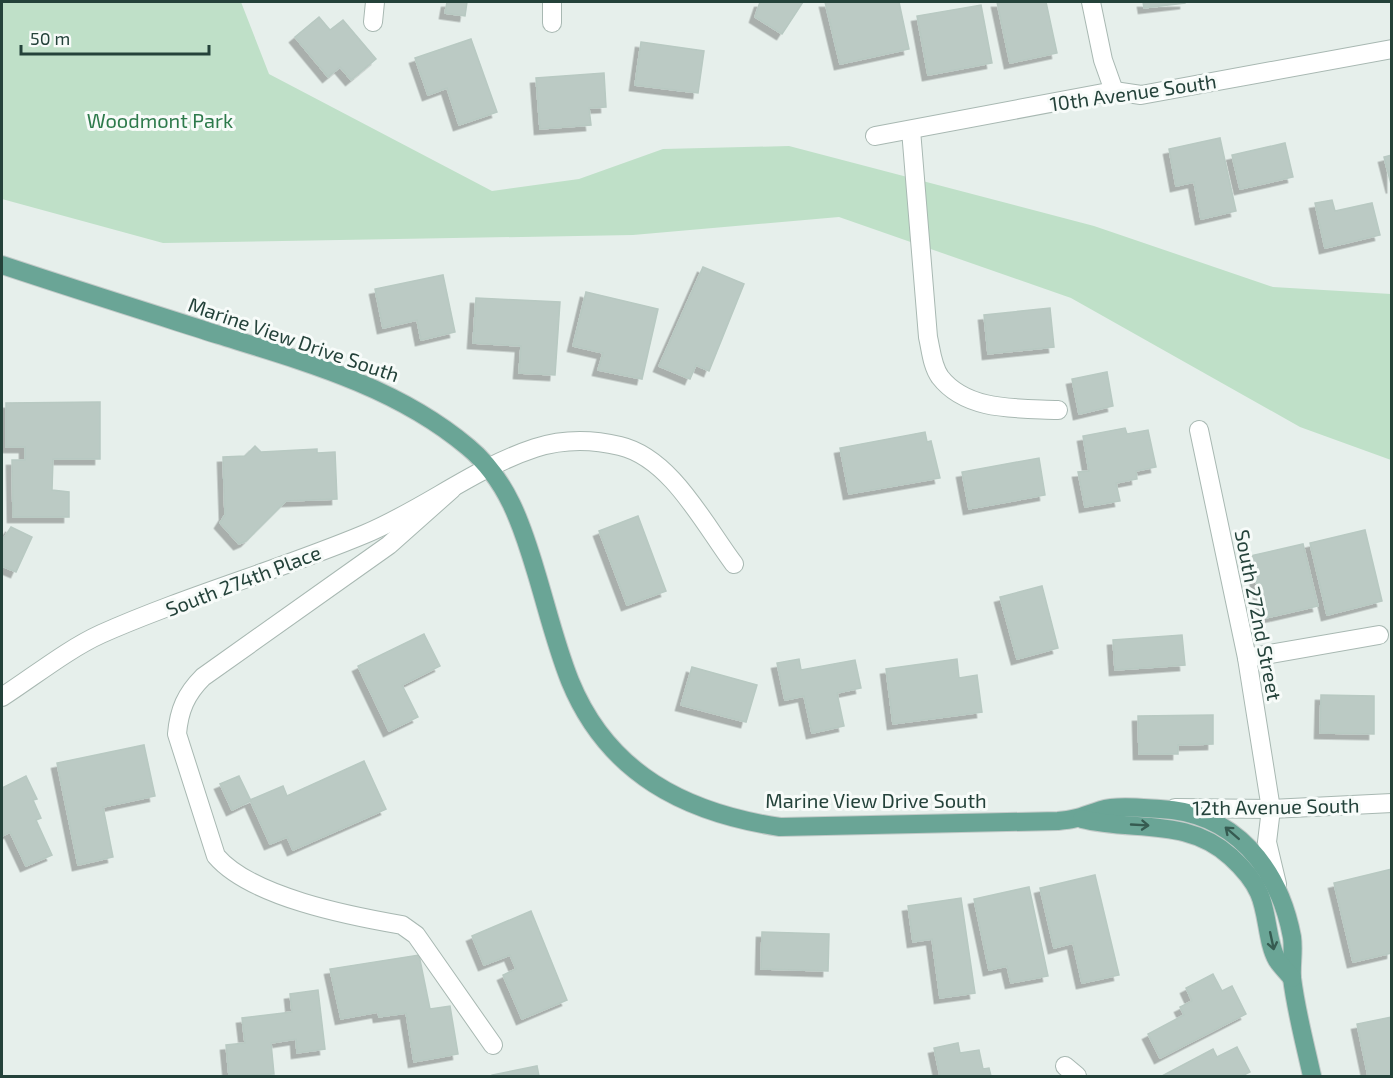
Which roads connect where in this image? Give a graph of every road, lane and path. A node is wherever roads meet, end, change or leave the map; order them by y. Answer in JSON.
{"nodes":[{"id":1,"x":375,"y":2,"type":"edge"},
{"id":2,"x":552,"y":2,"type":"edge"},
{"id":3,"x":1091,"y":2,"type":"edge"},
{"id":4,"x":373,"y":22,"type":"dead end"},
{"id":5,"x":552,"y":23,"type":"dead end"},
{"id":6,"x":1392,"y":49,"type":"edge"},
{"id":7,"x":1114,"y":91,"type":"junction"},
{"id":8,"x":911,"y":130,"type":"junction"},
{"id":9,"x":875,"y":136,"type":"dead end"},
{"id":10,"x":2,"y":266,"type":"edge"},
{"id":11,"x":1058,"y":410,"type":"dead end"},
{"id":12,"x":1199,"y":430,"type":"dead end"},
{"id":13,"x":488,"y":468,"type":"junction"},
{"id":14,"x":452,"y":489,"type":"junction"},
{"id":15,"x":734,"y":564,"type":"dead end"},
{"id":16,"x":1379,"y":635,"type":"dead end"},
{"id":17,"x":1247,"y":658,"type":"junction"},
{"id":18,"x":2,"y":697,"type":"edge"},
{"id":19,"x":1392,"y":803,"type":"edge"},
{"id":20,"x":1161,"y":808,"type":"junction"},
{"id":21,"x":1271,"y":809,"type":"junction"},
{"id":22,"x":1082,"y":819,"type":"junction"},
{"id":23,"x":1290,"y":926,"type":"junction"},
{"id":24,"x":1292,"y":978,"type":"junction"},
{"id":25,"x":493,"y":1045,"type":"dead end"},
{"id":26,"x":1312,"y":1077,"type":"edge"}],
"edges":[{"from":1,"to":4,"type":"street"},
{"from":2,"to":5,"type":"street"},
{"from":3,"to":7,"type":"street"},
{"from":6,"to":7,"type":"street","name":"10th Avenue South"},
{"from":7,"to":8,"type":"street","name":"10th Avenue South"},
{"from":8,"to":9,"type":"street","name":"10th Avenue South"},
{"from":8,"to":11,"type":"street"},
{"from":10,"to":13,"type":"main road","name":"Marine View Drive South"},
{"from":12,"to":17,"type":"street","name":"South 272nd Street"},
{"from":13,"to":14,"type":"street","name":"South 274th Place"},
{"from":13,"to":15,"type":"street","name":"South 274th Place"},
{"from":13,"to":22,"type":"main road","name":"Marine View Drive South"},
{"from":14,"to":18,"type":"street","name":"South 274th Place"},
{"from":14,"to":25,"type":"street"},
{"from":16,"to":17,"type":"street"},
{"from":17,"to":21,"type":"street","name":"South 272nd Street"},
{"from":19,"to":21,"type":"street","name":"12th Avenue South"},
{"from":20,"to":21,"type":"street","name":"12th Avenue South"},
{"from":20,"to":22,"type":"main road","name":"Marine View Drive South"},
{"from":23,"to":20,"type":"main road","one_way":true},
{"from":21,"to":23,"type":"street","name":"South 272nd Street"},
{"from":22,"to":24,"type":"main road","one_way":true},
{"from":23,"to":24,"type":"main road"},
{"from":24,"to":26,"type":"main road"}]}
